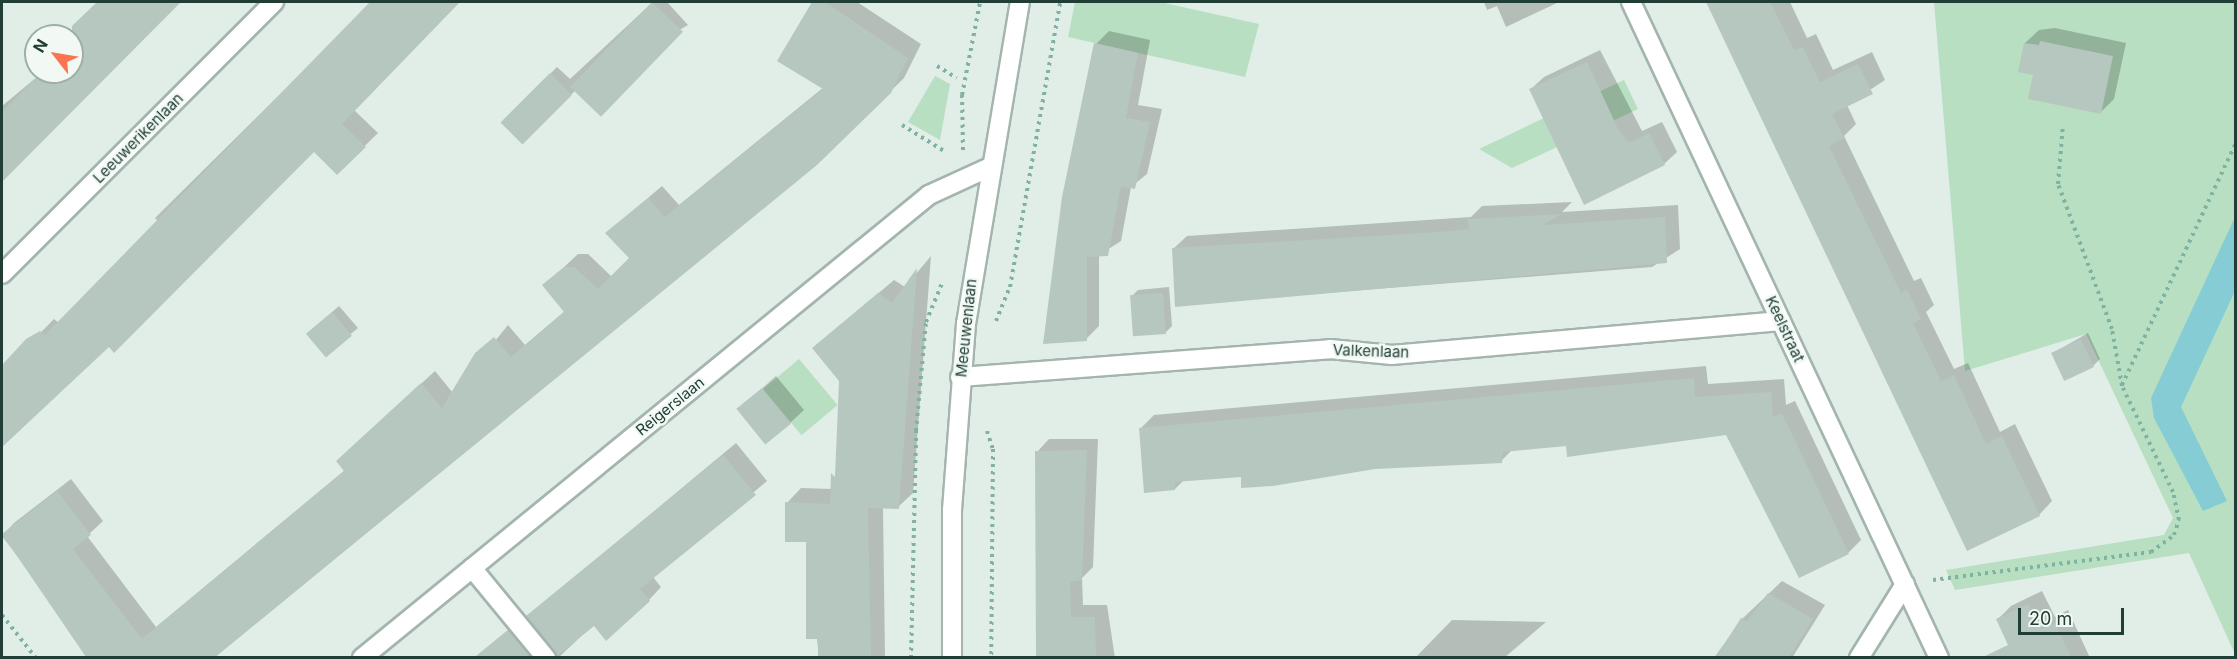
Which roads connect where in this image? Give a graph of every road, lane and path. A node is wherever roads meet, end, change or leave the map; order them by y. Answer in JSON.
{"nodes":[{"id":1,"x":274,"y":2,"type":"edge"},
{"id":2,"x":980,"y":2,"type":"edge"},
{"id":3,"x":1020,"y":2,"type":"edge"},
{"id":4,"x":1060,"y":2,"type":"edge"},
{"id":5,"x":1631,"y":2,"type":"edge"},
{"id":6,"x":937,"y":66,"type":"dead end"},
{"id":7,"x":957,"y":78,"type":"dead end"},
{"id":8,"x":2063,"y":124,"type":"dead end"},
{"id":9,"x":902,"y":125,"type":"dead end"},
{"id":10,"x":2235,"y":143,"type":"edge"},
{"id":11,"x":945,"y":151,"type":"dead end"},
{"id":12,"x":988,"y":168,"type":"junction"},
{"id":13,"x":959,"y":179,"type":"junction"},
{"id":14,"x":947,"y":271,"type":"dead end"},
{"id":15,"x":2,"y":274,"type":"edge"},
{"id":16,"x":1781,"y":321,"type":"junction"},
{"id":17,"x":992,"y":331,"type":"dead end"},
{"id":18,"x":960,"y":377,"type":"junction"},
{"id":19,"x":2122,"y":386,"type":"junction"},
{"id":20,"x":985,"y":424,"type":"dead end"},
{"id":21,"x":472,"y":568,"type":"junction"},
{"id":22,"x":1905,"y":584,"type":"junction"},
{"id":23,"x":2,"y":615,"type":"edge"},
{"id":24,"x":36,"y":657,"type":"edge"},
{"id":25,"x":362,"y":657,"type":"edge"},
{"id":26,"x":546,"y":657,"type":"edge"},
{"id":27,"x":911,"y":657,"type":"edge"},
{"id":28,"x":952,"y":657,"type":"edge"},
{"id":29,"x":991,"y":657,"type":"edge"},
{"id":30,"x":1859,"y":657,"type":"edge"},
{"id":31,"x":1939,"y":657,"type":"edge"}],
"edges":[{"from":1,"to":15,"type":"street","name":"Leeuwerikenlaan"},
{"from":2,"to":13,"type":"path"},
{"from":3,"to":12,"type":"street","name":"Meeuwenlaan"},
{"from":4,"to":17,"type":"path"},
{"from":5,"to":16,"type":"street","name":"Keelstraat"},
{"from":6,"to":7,"type":"path"},
{"from":8,"to":19,"type":"path"},
{"from":9,"to":11,"type":"path"},
{"from":10,"to":19,"type":"path"},
{"from":12,"to":13,"type":"street","name":"Reigerslaan"},
{"from":12,"to":18,"type":"street","name":"Meeuwenlaan"},
{"from":13,"to":21,"type":"street","name":"Reigerslaan"},
{"from":14,"to":27,"type":"path"},
{"from":16,"to":18,"type":"street","name":"Valkenlaan"},
{"from":16,"to":22,"type":"street","name":"Keelstraat"},
{"from":18,"to":28,"type":"street","name":"Meeuwenlaan"},
{"from":19,"to":22,"type":"path"},
{"from":20,"to":29,"type":"path"},
{"from":21,"to":25,"type":"street","name":"Reigerslaan"},
{"from":21,"to":26,"type":"street"},
{"from":22,"to":30,"type":"street"},
{"from":22,"to":31,"type":"street","name":"Keelstraat"},
{"from":23,"to":24,"type":"path"}]}
